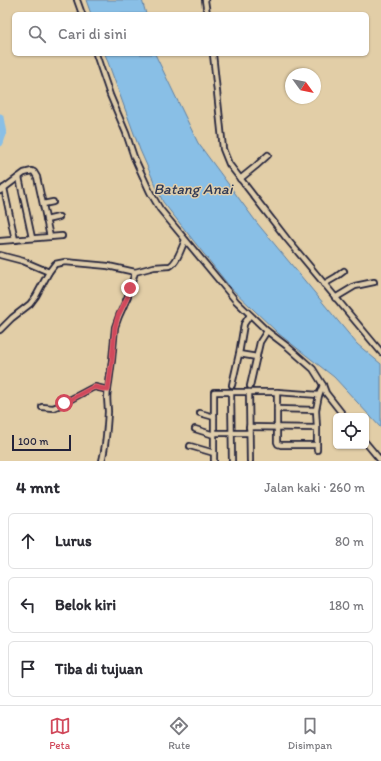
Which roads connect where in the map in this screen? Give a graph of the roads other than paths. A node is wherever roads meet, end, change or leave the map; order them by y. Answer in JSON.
{"nodes":[{"id":1,"x":78,"y":0,"type":"edge"},
{"id":2,"x":205,"y":0,"type":"edge"},
{"id":3,"x":81,"y":12,"type":"edge"},
{"id":4,"x":208,"y":12,"type":"edge"},
{"id":5,"x":97,"y":56,"type":"edge"},
{"id":6,"x":213,"y":56,"type":"edge"},
{"id":7,"x":268,"y":155,"type":"dead end"},
{"id":8,"x":19,"y":177,"type":"junction"},
{"id":9,"x":240,"y":179,"type":"junction"},
{"id":10,"x":2,"y":190,"type":"edge"},
{"id":11,"x":53,"y":202,"type":"dead end"},
{"id":12,"x":43,"y":204,"type":"junction"},
{"id":13,"x":59,"y":217,"type":"dead end"},
{"id":14,"x":46,"y":220,"type":"junction"},
{"id":15,"x":62,"y":236,"type":"dead end"},
{"id":16,"x":50,"y":237,"type":"junction"},
{"id":17,"x":32,"y":238,"type":"junction"},
{"id":18,"x":15,"y":240,"type":"junction"},
{"id":19,"x":185,"y":240,"type":"junction"},
{"id":20,"x":0,"y":241,"type":"edge"},
{"id":21,"x":0,"y":255,"type":"edge"},
{"id":22,"x":344,"y":271,"type":"dead end"},
{"id":23,"x":49,"y":272,"type":"junction"},
{"id":24,"x":135,"y":272,"type":"junction"},
{"id":25,"x":374,"y":282,"type":"dead end"},
{"id":26,"x":324,"y":284,"type":"junction"},
{"id":27,"x":335,"y":298,"type":"junction"},
{"id":28,"x":250,"y":314,"type":"junction"},
{"id":29,"x":0,"y":330,"type":"edge"},
{"id":30,"x":267,"y":331,"type":"junction"},
{"id":31,"x":381,"y":352,"type":"edge"},
{"id":32,"x":239,"y":354,"type":"junction"},
{"id":33,"x":257,"y":357,"type":"junction"},
{"id":34,"x":232,"y":385,"type":"dead end"},
{"id":35,"x":324,"y":385,"type":"junction"},
{"id":36,"x":250,"y":386,"type":"dead end"},
{"id":37,"x":108,"y":390,"type":"junction"},
{"id":38,"x":231,"y":392,"type":"junction"},
{"id":39,"x":249,"y":392,"type":"junction"},
{"id":40,"x":277,"y":392,"type":"junction"},
{"id":41,"x":319,"y":395,"type":"junction"},
{"id":42,"x":42,"y":406,"type":"dead end"},
{"id":43,"x":277,"y":409,"type":"junction"},
{"id":44,"x":316,"y":410,"type":"junction"},
{"id":45,"x":200,"y":413,"type":"dead end"},
{"id":46,"x":342,"y":413,"type":"edge"},
{"id":47,"x":214,"y":417,"type":"junction"},
{"id":48,"x":249,"y":427,"type":"junction"},
{"id":49,"x":277,"y":428,"type":"junction"},
{"id":50,"x":317,"y":428,"type":"junction"},
{"id":51,"x":194,"y":429,"type":"dead end"},
{"id":52,"x":232,"y":433,"type":"junction"},
{"id":53,"x":249,"y":433,"type":"junction"},
{"id":54,"x":214,"y":434,"type":"junction"},
{"id":55,"x":190,"y":446,"type":"dead end"},
{"id":56,"x":369,"y":447,"type":"edge"},
{"id":57,"x":214,"y":453,"type":"junction"},
{"id":58,"x":102,"y":461,"type":"edge"},
{"id":59,"x":214,"y":461,"type":"edge"},
{"id":60,"x":232,"y":461,"type":"edge"},
{"id":61,"x":250,"y":461,"type":"edge"},
{"id":62,"x":381,"y":461,"type":"edge"}],
"edges":[{"from":1,"to":3,"type":"street"},
{"from":2,"to":4,"type":"street"},
{"from":5,"to":19,"type":"street"},
{"from":6,"to":9,"type":"street"},
{"from":7,"to":9,"type":"street"},
{"from":8,"to":10,"type":"street"},
{"from":8,"to":12,"type":"street"},
{"from":8,"to":17,"type":"street"},
{"from":9,"to":26,"type":"street"},
{"from":10,"to":18,"type":"street"},
{"from":11,"to":12,"type":"street"},
{"from":12,"to":14,"type":"street"},
{"from":13,"to":14,"type":"street"},
{"from":14,"to":16,"type":"street"},
{"from":15,"to":16,"type":"street"},
{"from":16,"to":17,"type":"street"},
{"from":17,"to":18,"type":"street"},
{"from":18,"to":20,"type":"street"},
{"from":19,"to":24,"type":"street"},
{"from":19,"to":28,"type":"street"},
{"from":21,"to":23,"type":"street"},
{"from":22,"to":26,"type":"street"},
{"from":23,"to":24,"type":"street"},
{"from":23,"to":29,"type":"street"},
{"from":24,"to":37,"type":"street"},
{"from":25,"to":27,"type":"street"},
{"from":26,"to":27,"type":"street"},
{"from":27,"to":31,"type":"street"},
{"from":28,"to":30,"type":"street"},
{"from":28,"to":32,"type":"street"},
{"from":30,"to":33,"type":"street"},
{"from":30,"to":35,"type":"street"},
{"from":32,"to":33,"type":"street"},
{"from":32,"to":34,"type":"street"},
{"from":33,"to":36,"type":"street"},
{"from":35,"to":41,"type":"street"},
{"from":35,"to":46,"type":"street"},
{"from":37,"to":42,"type":"street"},
{"from":37,"to":58,"type":"street"},
{"from":38,"to":39,"type":"street"},
{"from":38,"to":47,"type":"street"},
{"from":38,"to":52,"type":"street"},
{"from":39,"to":40,"type":"street"},
{"from":39,"to":48,"type":"street"},
{"from":40,"to":41,"type":"street"},
{"from":40,"to":43,"type":"street"},
{"from":41,"to":44,"type":"street"},
{"from":43,"to":44,"type":"street"},
{"from":43,"to":49,"type":"street"},
{"from":44,"to":50,"type":"street"},
{"from":45,"to":47,"type":"street"},
{"from":47,"to":54,"type":"street"},
{"from":48,"to":49,"type":"street"},
{"from":48,"to":53,"type":"street"},
{"from":49,"to":50,"type":"street"},
{"from":49,"to":50,"type":"street"},
{"from":51,"to":54,"type":"street"},
{"from":52,"to":53,"type":"street"},
{"from":52,"to":54,"type":"street"},
{"from":52,"to":60,"type":"street"},
{"from":53,"to":61,"type":"street"},
{"from":54,"to":57,"type":"street"},
{"from":55,"to":57,"type":"street"},
{"from":56,"to":62,"type":"street"},
{"from":57,"to":59,"type":"street"}]}
